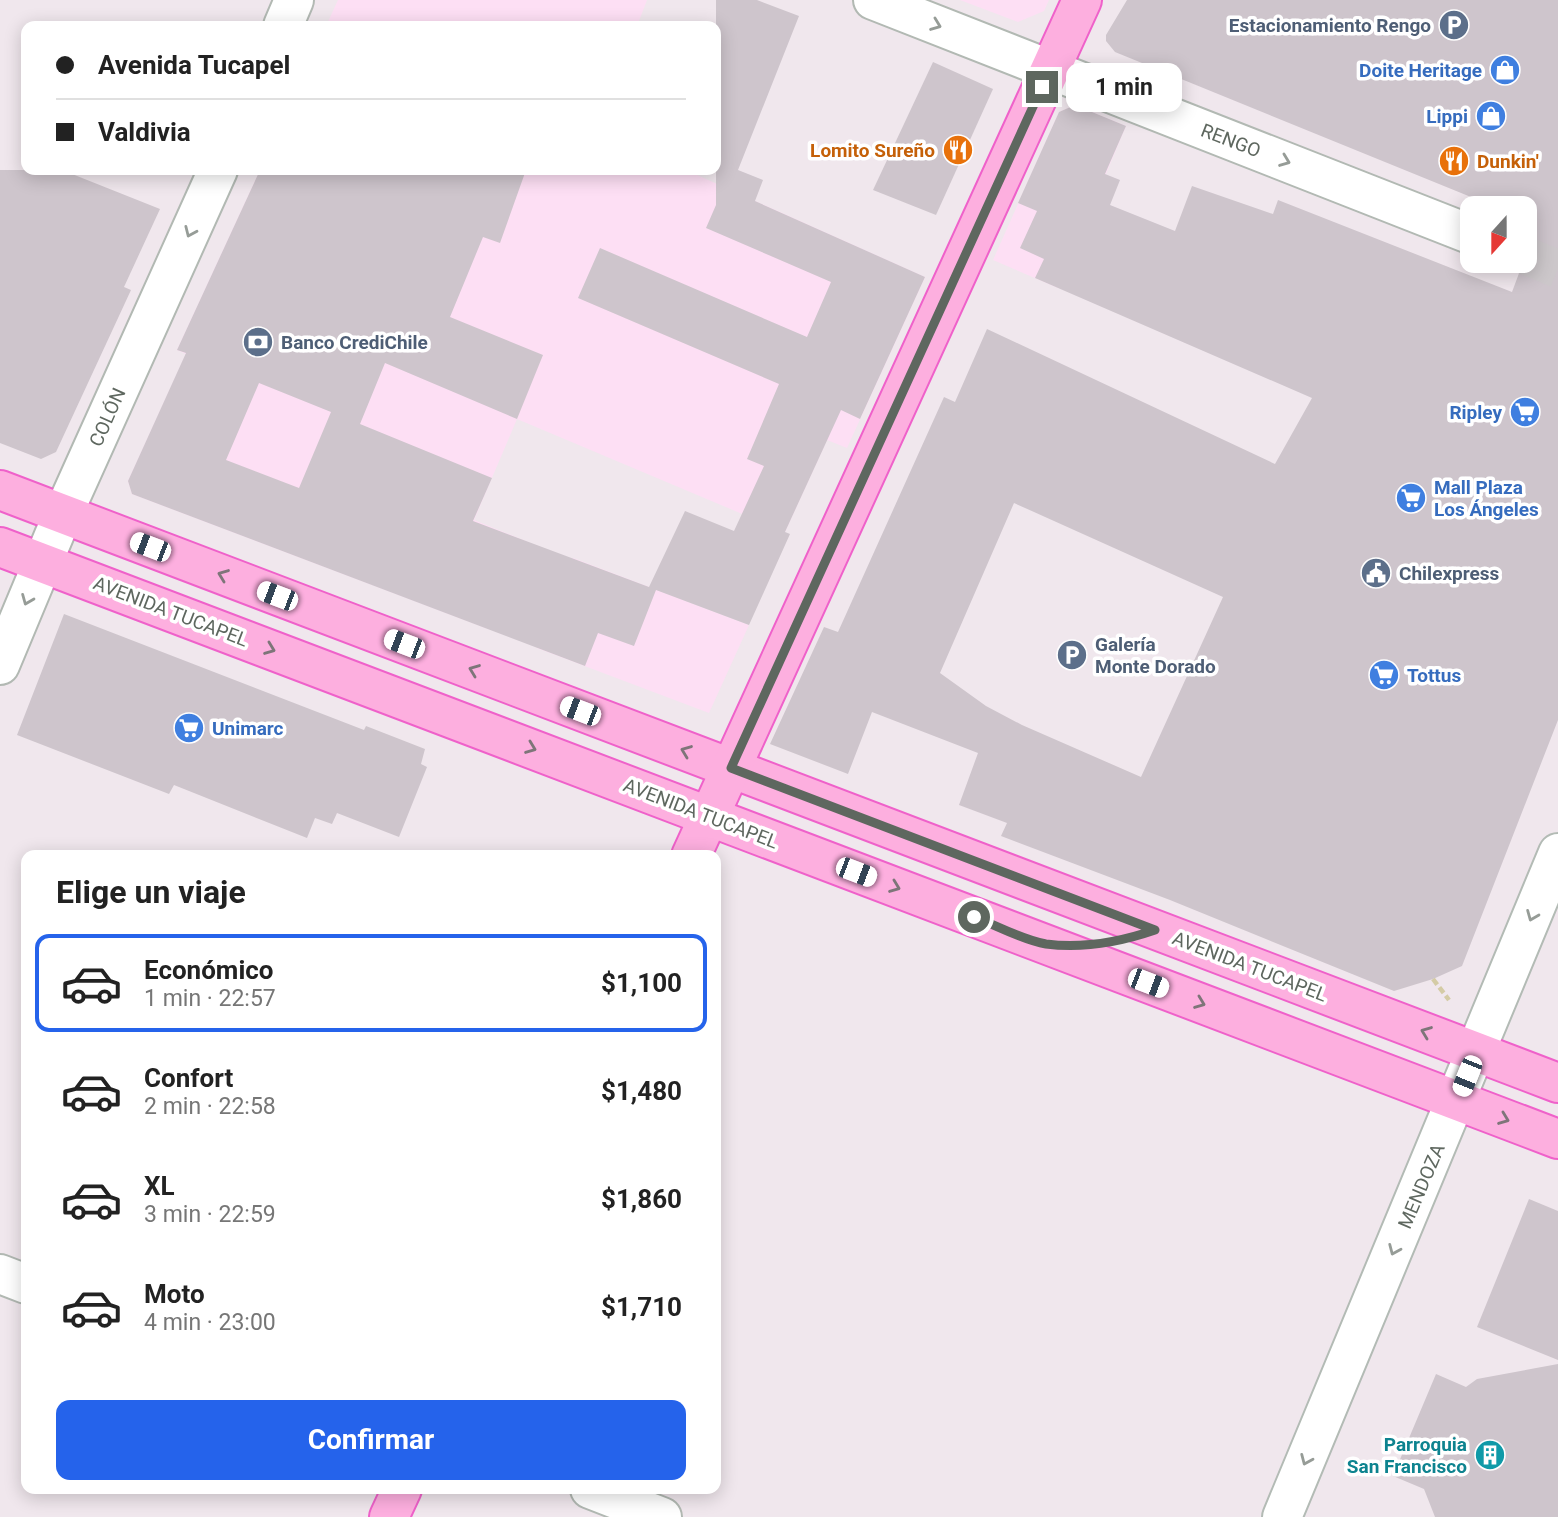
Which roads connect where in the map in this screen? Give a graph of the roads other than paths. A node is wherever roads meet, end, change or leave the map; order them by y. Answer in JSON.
{"nodes":[{"id":1,"x":294,"y":0,"type":"edge"},
{"id":2,"x":873,"y":0,"type":"edge"},
{"id":3,"x":1082,"y":0,"type":"edge"},
{"id":4,"x":285,"y":21,"type":"edge"},
{"id":5,"x":1050,"y":69,"type":"junction"},
{"id":6,"x":216,"y":175,"type":"edge"},
{"id":7,"x":1460,"y":229,"type":"edge"},
{"id":8,"x":0,"y":490,"type":"edge"},
{"id":9,"x":63,"y":514,"type":"junction"},
{"id":10,"x":0,"y":547,"type":"edge"},
{"id":11,"x":43,"y":563,"type":"junction"},
{"id":12,"x":0,"y":665,"type":"edge"},
{"id":13,"x":731,"y":768,"type":"junction"},
{"id":14,"x":709,"y":816,"type":"junction"},
{"id":15,"x":694,"y":850,"type":"edge"},
{"id":16,"x":1558,"y":853,"type":"edge"},
{"id":17,"x":1155,"y":930,"type":"junction"},
{"id":18,"x":1044,"y":944,"type":"junction"},
{"id":19,"x":1477,"y":1052,"type":"junction"},
{"id":20,"x":1558,"y":1083,"type":"edge"},
{"id":21,"x":1457,"y":1101,"type":"junction"},
{"id":22,"x":1558,"y":1139,"type":"edge"},
{"id":23,"x":0,"y":1274,"type":"edge"},
{"id":24,"x":21,"y":1282,"type":"edge"},
{"id":25,"x":400,"y":1494,"type":"edge"},
{"id":26,"x":603,"y":1494,"type":"edge"},
{"id":27,"x":389,"y":1517,"type":"edge"},
{"id":28,"x":662,"y":1517,"type":"edge"},
{"id":29,"x":1282,"y":1517,"type":"edge"}],
"edges":[{"from":1,"to":4,"type":"street"},
{"from":2,"to":5,"type":"street","name":"RENGO","one_way":true},
{"from":3,"to":5,"type":"main road"},
{"from":5,"to":7,"type":"street","name":"RENGO","one_way":true},
{"from":5,"to":13,"type":"main road"},
{"from":6,"to":9,"type":"street","name":"COLÓN","one_way":true},
{"from":8,"to":9,"type":"main road","name":"AVENIDA TUCAPEL"},
{"from":9,"to":11,"type":"street","name":"COLÓN"},
{"from":13,"to":9,"type":"main road","name":"AVENIDA TUCAPEL","one_way":true},
{"from":10,"to":11,"type":"main road","name":"AVENIDA TUCAPEL"},
{"from":11,"to":12,"type":"street","name":"COLÓN","one_way":true},
{"from":11,"to":14,"type":"main road","name":"AVENIDA TUCAPEL","one_way":true},
{"from":13,"to":14,"type":"main road"},
{"from":13,"to":17,"type":"main road","name":"AVENIDA TUCAPEL"},
{"from":14,"to":15,"type":"main road"},
{"from":14,"to":18,"type":"main road","name":"AVENIDA TUCAPEL","one_way":true},
{"from":16,"to":19,"type":"street","name":"MENDOZA","one_way":true},
{"from":17,"to":18,"type":"main road"},
{"from":19,"to":17,"type":"main road","name":"AVENIDA TUCAPEL","one_way":true},
{"from":18,"to":21,"type":"main road","name":"AVENIDA TUCAPEL","one_way":true},
{"from":19,"to":20,"type":"main road","name":"AVENIDA TUCAPEL"},
{"from":19,"to":21,"type":"street","name":"MENDOZA"},
{"from":21,"to":22,"type":"main road","name":"AVENIDA TUCAPEL","one_way":true},
{"from":21,"to":29,"type":"street","name":"MENDOZA","one_way":true},
{"from":23,"to":24,"type":"street"},
{"from":25,"to":27,"type":"main road"},
{"from":26,"to":28,"type":"street"}]}
